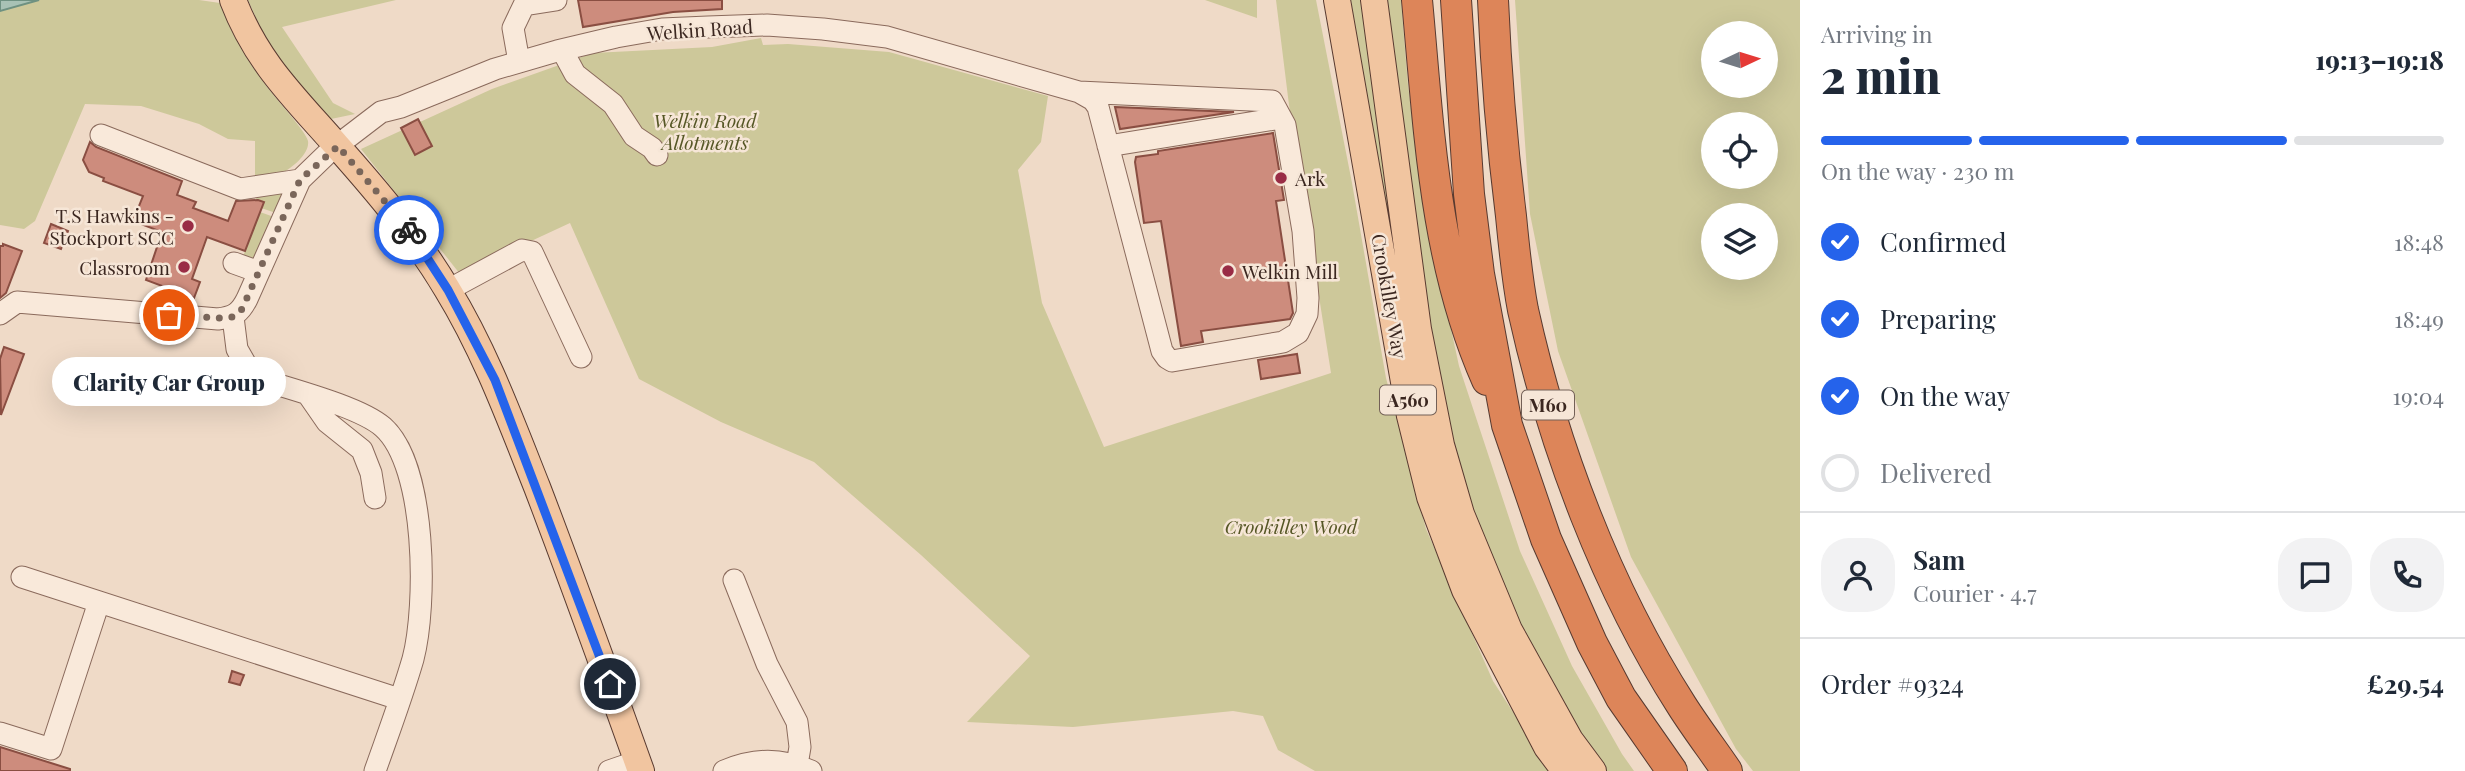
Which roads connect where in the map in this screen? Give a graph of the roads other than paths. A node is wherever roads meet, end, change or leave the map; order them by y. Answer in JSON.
{"nodes":[{"id":1,"x":233,"y":0,"type":"edge"},
{"id":2,"x":556,"y":0,"type":"edge"},
{"id":3,"x":1337,"y":0,"type":"edge"},
{"id":4,"x":1374,"y":0,"type":"edge"},
{"id":5,"x":1417,"y":0,"type":"edge"},
{"id":6,"x":1455,"y":0,"type":"edge"},
{"id":7,"x":1493,"y":0,"type":"edge"},
{"id":8,"x":562,"y":50,"type":"junction"},
{"id":9,"x":519,"y":62,"type":"junction"},
{"id":10,"x":1079,"y":92,"type":"junction"},
{"id":11,"x":1276,"y":110,"type":"junction"},
{"id":12,"x":102,"y":135,"type":"dead end"},
{"id":13,"x":338,"y":146,"type":"junction"},
{"id":14,"x":1108,"y":146,"type":"junction"},
{"id":15,"x":657,"y":155,"type":"dead end"},
{"id":16,"x":300,"y":180,"type":"junction"},
{"id":17,"x":234,"y":263,"type":"dead end"},
{"id":18,"x":259,"y":272,"type":"junction"},
{"id":19,"x":448,"y":290,"type":"junction"},
{"id":20,"x":3,"y":309,"type":"edge"},
{"id":21,"x":233,"y":317,"type":"junction"},
{"id":22,"x":581,"y":357,"type":"dead end"},
{"id":23,"x":309,"y":396,"type":"junction"},
{"id":24,"x":1507,"y":425,"type":"junction"},
{"id":25,"x":375,"y":498,"type":"dead end"},
{"id":26,"x":22,"y":577,"type":"dead end"},
{"id":27,"x":734,"y":580,"type":"dead end"},
{"id":28,"x":99,"y":602,"type":"junction"},
{"id":29,"x":399,"y":699,"type":"junction"},
{"id":30,"x":0,"y":733,"type":"edge"},
{"id":31,"x":639,"y":766,"type":"edge"},
{"id":32,"x":804,"y":768,"type":"edge"},
{"id":33,"x":375,"y":771,"type":"edge"},
{"id":34,"x":609,"y":771,"type":"edge"},
{"id":35,"x":724,"y":771,"type":"edge"},
{"id":36,"x":1565,"y":771,"type":"edge"},
{"id":37,"x":1593,"y":771,"type":"edge"},
{"id":38,"x":1672,"y":771,"type":"edge"},
{"id":39,"x":1727,"y":771,"type":"edge"}],
"edges":[{"from":1,"to":13,"type":"main road"},
{"from":2,"to":9,"type":"street"},
{"from":3,"to":36,"type":"main road","name":"Crookilley Way","number":"A560"},
{"from":4,"to":37,"type":"main road","name":"Crookilley Way","number":"A560"},
{"from":5,"to":24,"type":"highway","number":"M60"},
{"from":6,"to":24,"type":"highway","number":"M60"},
{"from":7,"to":39,"type":"highway","number":"M60"},
{"from":8,"to":9,"type":"street","name":"Welkin Road"},
{"from":8,"to":10,"type":"street","name":"Welkin Road"},
{"from":8,"to":15,"type":"street"},
{"from":9,"to":13,"type":"street","name":"Welkin Road"},
{"from":10,"to":11,"type":"street","name":"Welkin Road"},
{"from":10,"to":14,"type":"street","name":"Welkin Road"},
{"from":11,"to":14,"type":"street"},
{"from":11,"to":14,"type":"street"},
{"from":12,"to":16,"type":"street"},
{"from":13,"to":16,"type":"street","name":"Welkin Road"},
{"from":13,"to":19,"type":"main road"},
{"from":16,"to":18,"type":"street"},
{"from":17,"to":18,"type":"street"},
{"from":18,"to":21,"type":"street"},
{"from":19,"to":22,"type":"street"},
{"from":19,"to":31,"type":"main road"},
{"from":20,"to":21,"type":"street"},
{"from":21,"to":23,"type":"street"},
{"from":23,"to":25,"type":"street"},
{"from":23,"to":29,"type":"street"},
{"from":24,"to":38,"type":"highway","number":"M60"},
{"from":26,"to":28,"type":"street"},
{"from":27,"to":32,"type":"street"},
{"from":28,"to":29,"type":"street"},
{"from":28,"to":30,"type":"street"},
{"from":29,"to":33,"type":"street"},
{"from":31,"to":34,"type":"street"},
{"from":32,"to":35,"type":"street"}]}
